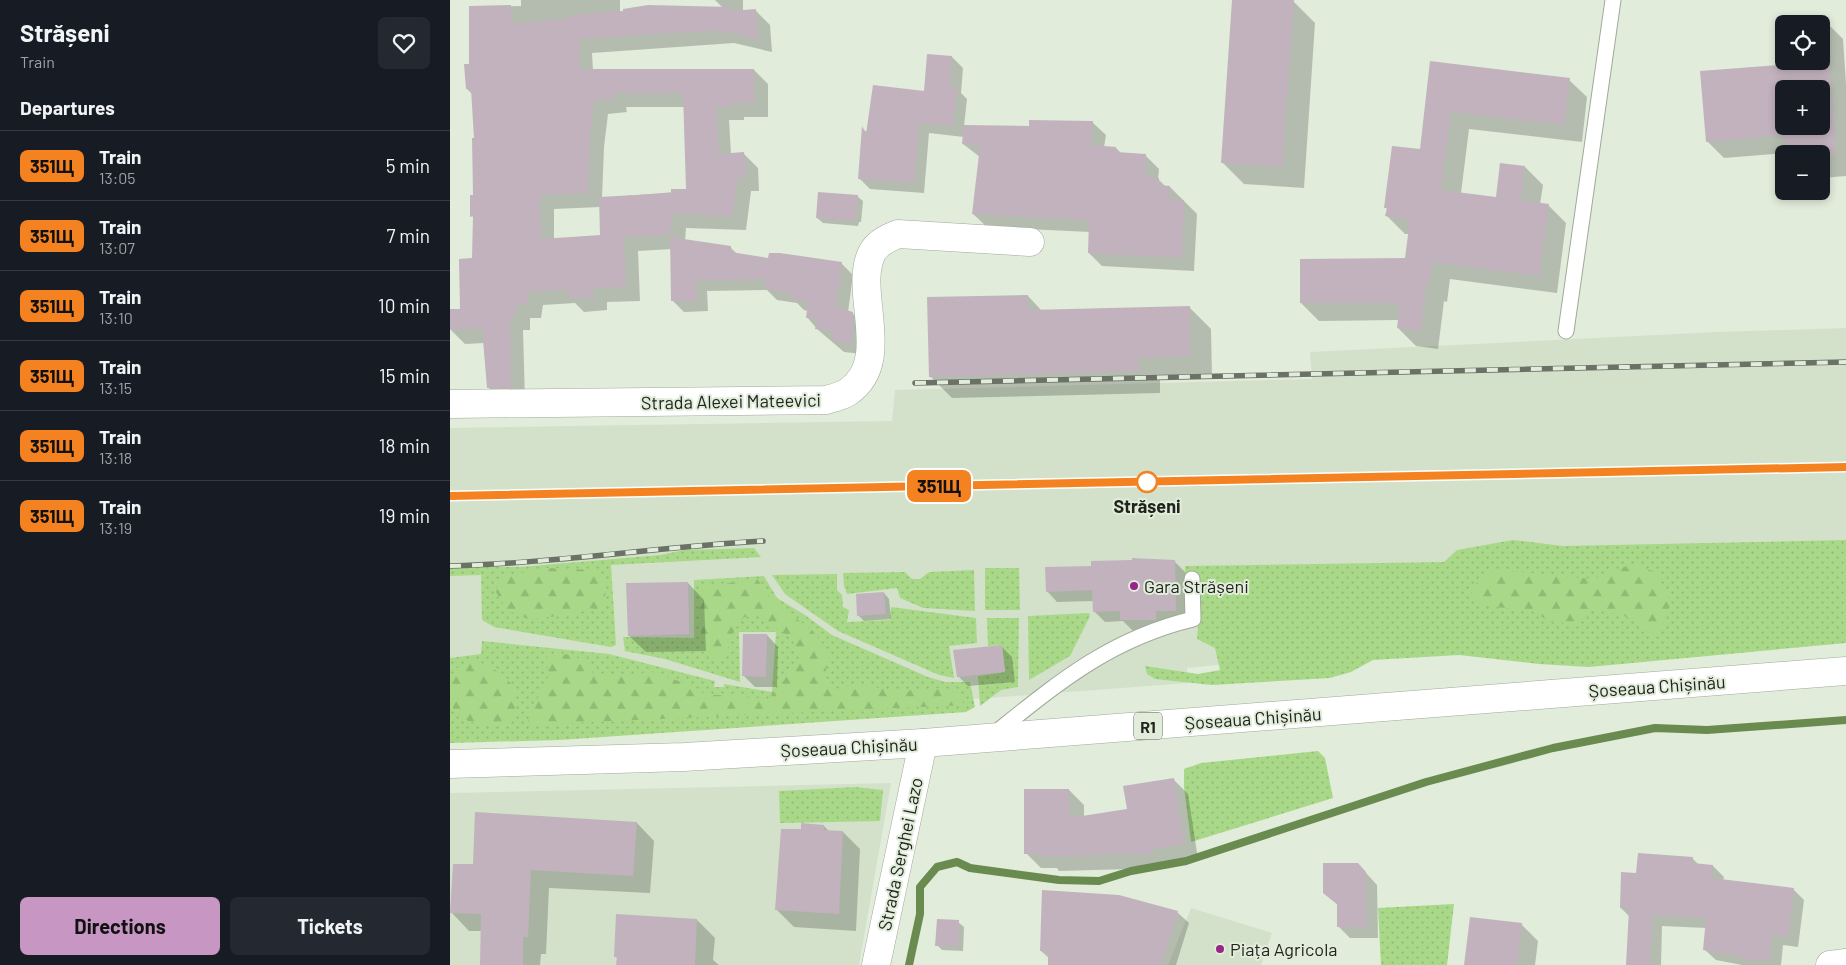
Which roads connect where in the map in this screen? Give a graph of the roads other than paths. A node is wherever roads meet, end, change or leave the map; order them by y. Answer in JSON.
{"nodes":[{"id":1,"x":1613,"y":0,"type":"edge"},
{"id":2,"x":1030,"y":242,"type":"dead end"},
{"id":3,"x":1566,"y":331,"type":"dead end"},
{"id":4,"x":450,"y":404,"type":"edge"},
{"id":5,"x":1192,"y":579,"type":"dead end"},
{"id":6,"x":1846,"y":671,"type":"edge"},
{"id":7,"x":991,"y":737,"type":"junction"},
{"id":8,"x":923,"y":743,"type":"junction"},
{"id":9,"x":450,"y":764,"type":"edge"},
{"id":10,"x":1846,"y":963,"type":"edge"},
{"id":11,"x":876,"y":965,"type":"edge"},
{"id":12,"x":1830,"y":965,"type":"edge"}],
"edges":[{"from":1,"to":3,"type":"lane"},
{"from":2,"to":4,"type":"main road","name":"Strada Alexei Mateevici"},
{"from":5,"to":7,"type":"lane"},
{"from":6,"to":7,"type":"main road","name":"Șoseaua Chișinău","number":"R1"},
{"from":7,"to":8,"type":"main road","name":"Șoseaua Chișinău","number":"R1"},
{"from":8,"to":9,"type":"main road","name":"Șoseaua Chișinău","number":"R1"},
{"from":8,"to":11,"type":"main road","name":"Strada Serghei Lazo"},
{"from":10,"to":12,"type":"main road"}]}
